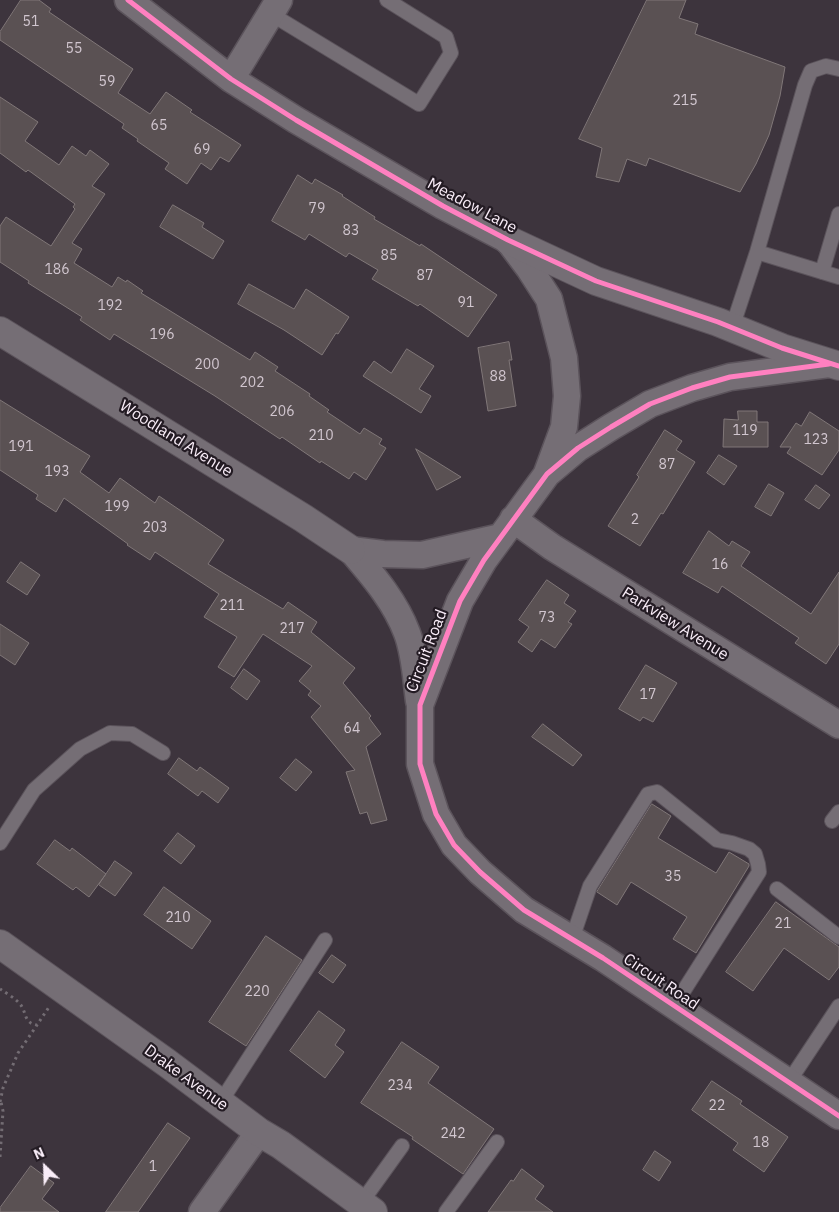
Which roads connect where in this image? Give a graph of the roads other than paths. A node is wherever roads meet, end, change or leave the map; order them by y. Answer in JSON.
{"nodes":[{"id":1,"x":128,"y":0,"type":"edge"},
{"id":2,"x":387,"y":0,"type":"edge"},
{"id":3,"x":275,"y":7,"type":"edge"},
{"id":4,"x":839,"y":69,"type":"edge"},
{"id":5,"x":231,"y":80,"type":"junction"},
{"id":6,"x":839,"y":214,"type":"edge"},
{"id":7,"x":508,"y":240,"type":"junction"},
{"id":8,"x":757,"y":252,"type":"junction"},
{"id":9,"x":822,"y":272,"type":"junction"},
{"id":10,"x":839,"y":277,"type":"edge"},
{"id":11,"x":732,"y":328,"type":"junction"},
{"id":12,"x":0,"y":331,"type":"edge"},
{"id":13,"x":834,"y":365,"type":"edge"},
{"id":14,"x":547,"y":474,"type":"junction"},
{"id":15,"x":507,"y":528,"type":"junction"},
{"id":16,"x":352,"y":550,"type":"junction"},
{"id":17,"x":420,"y":705,"type":"junction"},
{"id":18,"x":839,"y":726,"type":"edge"},
{"id":19,"x":163,"y":753,"type":"dead end"},
{"id":20,"x":0,"y":843,"type":"edge"},
{"id":21,"x":778,"y":889,"type":"dead end"},
{"id":22,"x":839,"y":938,"type":"edge"},
{"id":23,"x":572,"y":939,"type":"junction"},
{"id":24,"x":326,"y":940,"type":"dead end"},
{"id":25,"x":0,"y":944,"type":"edge"},
{"id":26,"x":674,"y":1006,"type":"junction"},
{"id":27,"x":839,"y":1006,"type":"edge"},
{"id":28,"x":788,"y":1083,"type":"junction"},
{"id":29,"x":220,"y":1103,"type":"junction"},
{"id":30,"x":839,"y":1116,"type":"edge"},
{"id":31,"x":259,"y":1132,"type":"junction"},
{"id":32,"x":497,"y":1142,"type":"dead end"},
{"id":33,"x":402,"y":1146,"type":"dead end"},
{"id":34,"x":367,"y":1208,"type":"edge"},
{"id":35,"x":202,"y":1212,"type":"edge"},
{"id":36,"x":446,"y":1212,"type":"edge"}],
"edges":[{"from":1,"to":5,"type":"street","name":"Meadow Lane"},
{"from":2,"to":3,"type":"lane"},
{"from":3,"to":5,"type":"street"},
{"from":4,"to":8,"type":"lane"},
{"from":5,"to":7,"type":"street","name":"Meadow Lane"},
{"from":6,"to":9,"type":"lane"},
{"from":7,"to":11,"type":"street","name":"Meadow Lane"},
{"from":7,"to":14,"type":"street","name":"Circuit Road"},
{"from":8,"to":9,"type":"lane"},
{"from":8,"to":11,"type":"lane"},
{"from":9,"to":10,"type":"lane"},
{"from":11,"to":13,"type":"street","name":"Meadow Lane"},
{"from":12,"to":16,"type":"street","name":"Woodland Avenue"},
{"from":13,"to":14,"type":"street","name":"Circuit Road"},
{"from":14,"to":15,"type":"street","name":"Circuit Road"},
{"from":15,"to":16,"type":"street","name":"Woodland Avenue"},
{"from":15,"to":17,"type":"street","name":"Circuit Road"},
{"from":15,"to":18,"type":"street","name":"Parkview Avenue"},
{"from":16,"to":17,"type":"street","name":"Woodland Avenue"},
{"from":17,"to":23,"type":"street","name":"Circuit Road"},
{"from":19,"to":20,"type":"lane"},
{"from":21,"to":22,"type":"lane"},
{"from":23,"to":26,"type":"street","name":"Circuit Road"},
{"from":23,"to":26,"type":"lane"},
{"from":24,"to":29,"type":"lane"},
{"from":25,"to":29,"type":"street","name":"Drake Avenue"},
{"from":26,"to":28,"type":"street","name":"Circuit Road"},
{"from":27,"to":28,"type":"lane"},
{"from":28,"to":30,"type":"street","name":"Circuit Road"},
{"from":29,"to":31,"type":"street","name":"Drake Avenue"},
{"from":31,"to":34,"type":"street","name":"Drake Avenue"},
{"from":31,"to":35,"type":"street"},
{"from":32,"to":36,"type":"lane"},
{"from":33,"to":34,"type":"lane"}]}
